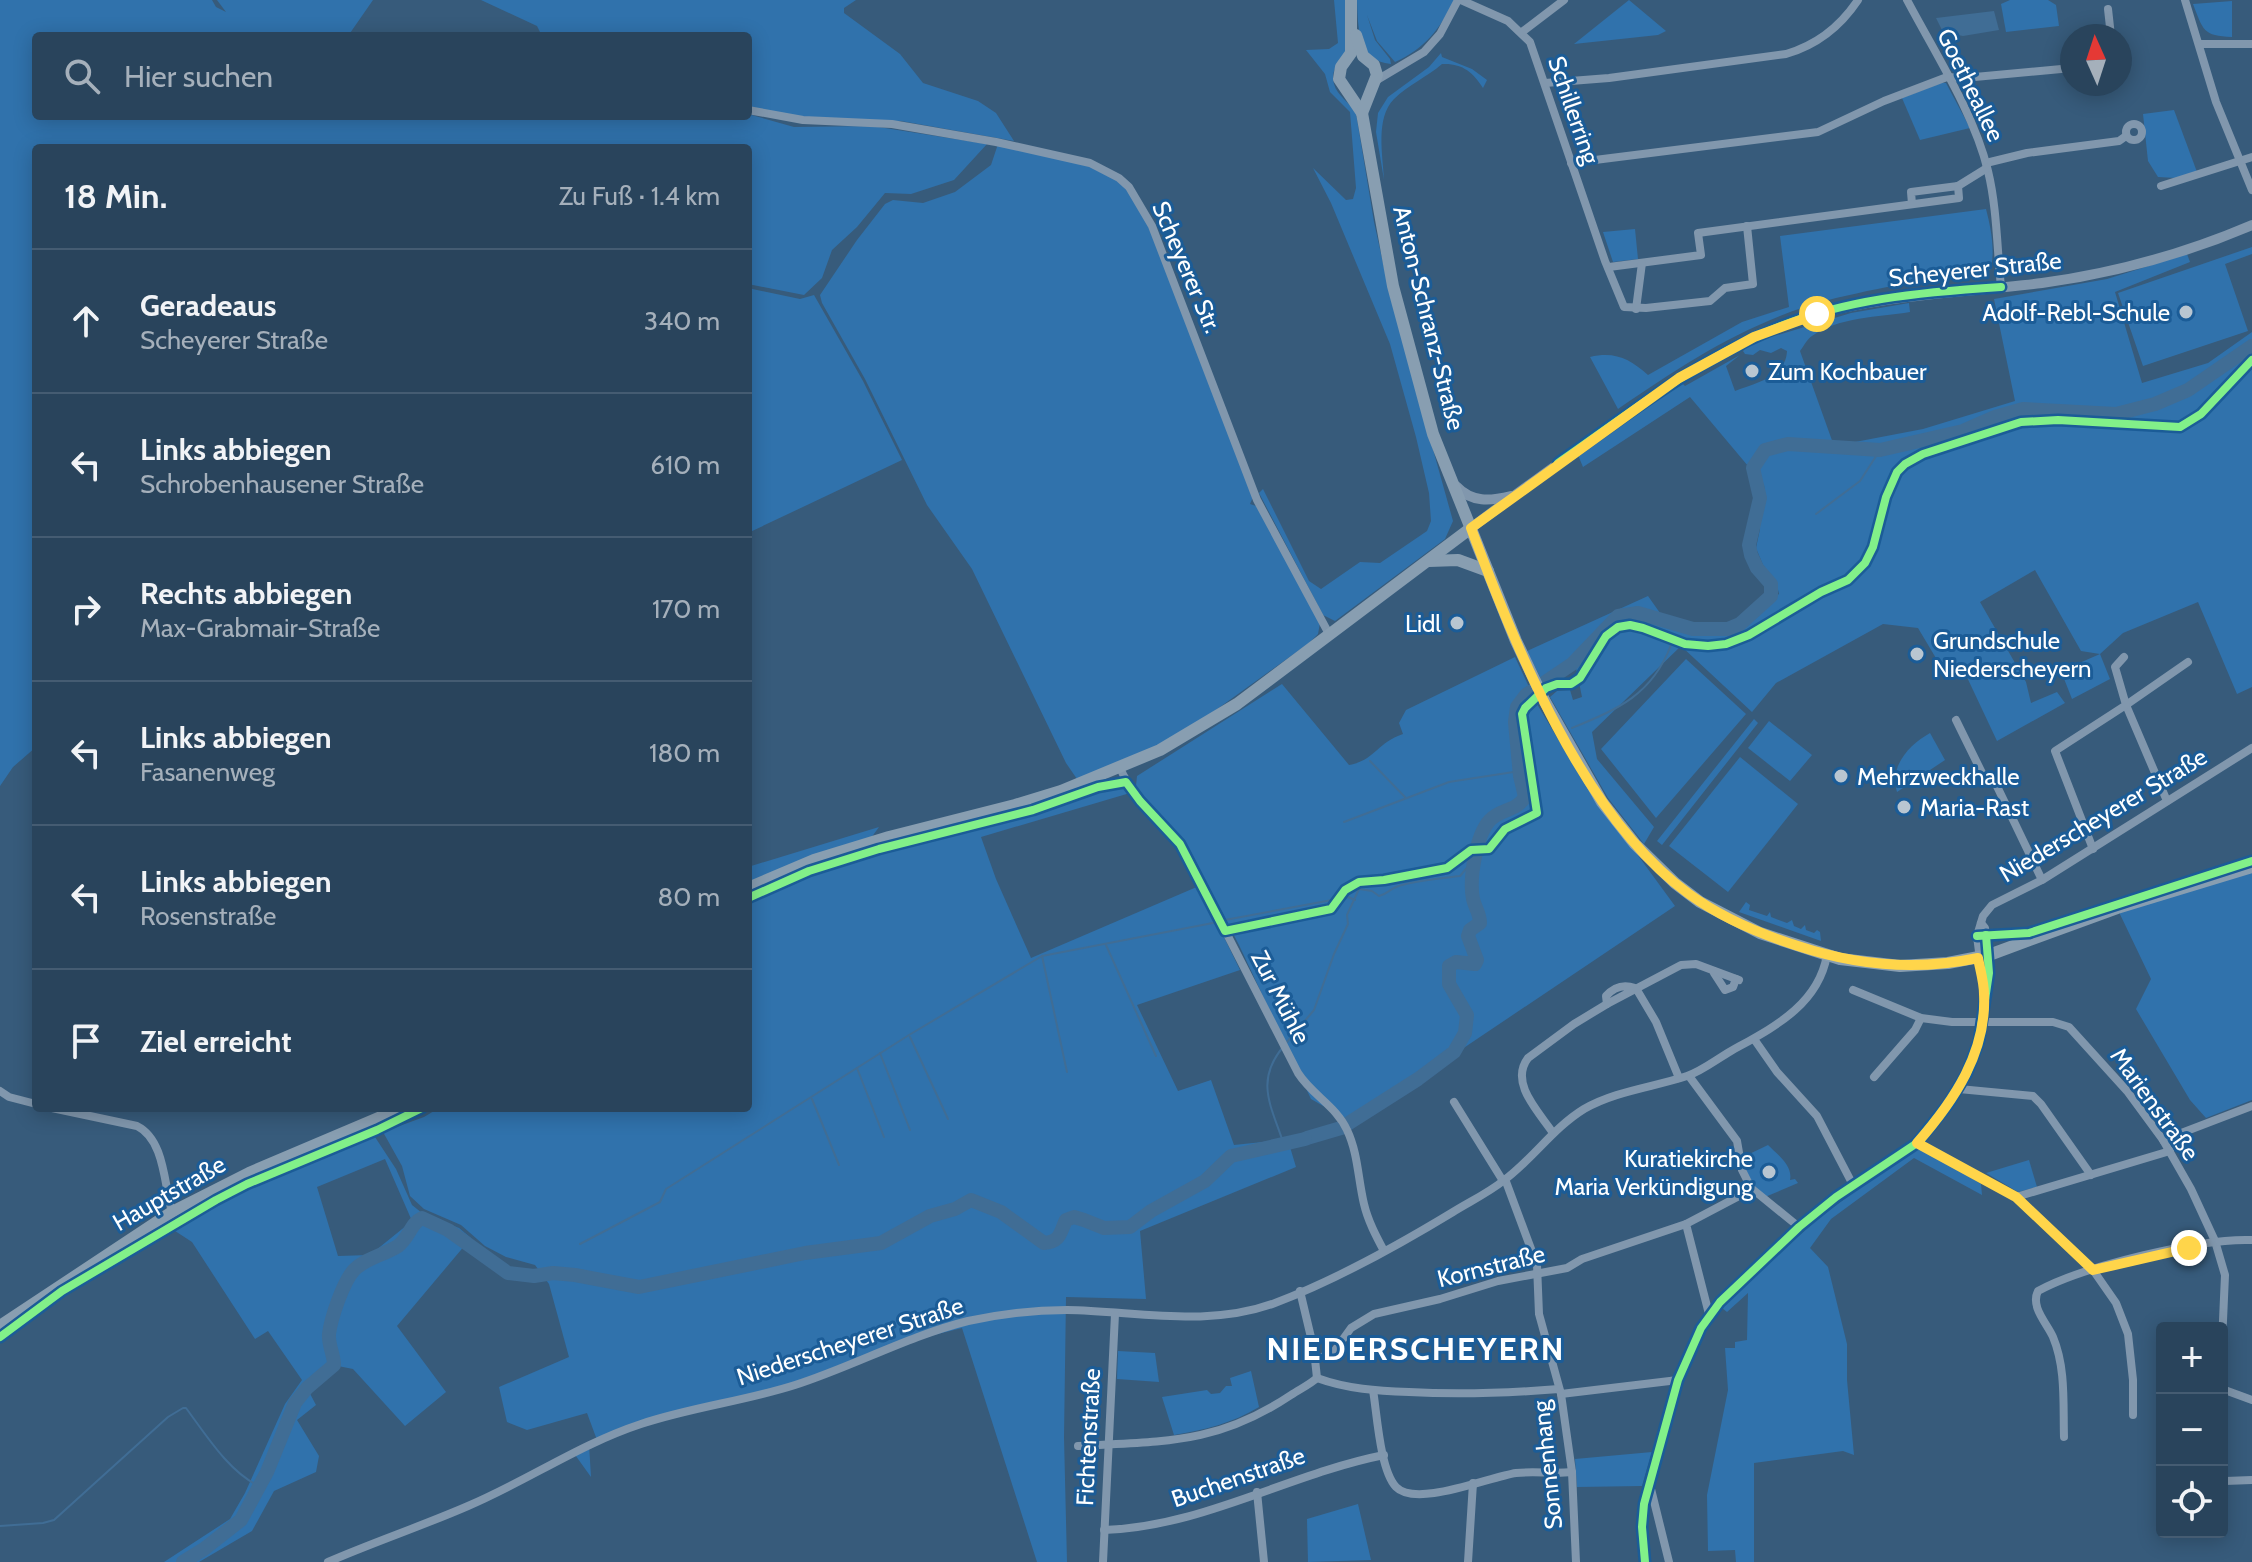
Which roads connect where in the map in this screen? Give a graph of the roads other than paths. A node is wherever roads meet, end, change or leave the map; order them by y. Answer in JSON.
{"nodes":[{"id":1,"x":1351,"y":0,"type":"edge"},
{"id":2,"x":1460,"y":0,"type":"edge"},
{"id":3,"x":1564,"y":0,"type":"edge"},
{"id":4,"x":1858,"y":0,"type":"edge"},
{"id":5,"x":1907,"y":0,"type":"edge"},
{"id":6,"x":2185,"y":0,"type":"edge"},
{"id":7,"x":2108,"y":9,"type":"dead end"},
{"id":8,"x":1352,"y":23,"type":"junction"},
{"id":9,"x":2110,"y":24,"type":"edge"},
{"id":10,"x":1522,"y":32,"type":"junction"},
{"id":11,"x":2200,"y":44,"type":"junction"},
{"id":12,"x":2252,"y":44,"type":"edge"},
{"id":13,"x":1348,"y":60,"type":"junction"},
{"id":14,"x":1370,"y":62,"type":"junction"},
{"id":15,"x":1397,"y":68,"type":"junction"},
{"id":16,"x":2060,"y":69,"type":"edge"},
{"id":17,"x":1947,"y":77,"type":"junction"},
{"id":18,"x":1545,"y":83,"type":"junction"},
{"id":19,"x":1374,"y":86,"type":"junction"},
{"id":20,"x":1348,"y":92,"type":"junction"},
{"id":21,"x":752,"y":111,"type":"edge"},
{"id":22,"x":1362,"y":113,"type":"junction"},
{"id":23,"x":2126,"y":136,"type":"dead end"},
{"id":24,"x":2252,"y":157,"type":"edge"},
{"id":25,"x":2240,"y":161,"type":"junction"},
{"id":26,"x":1571,"y":163,"type":"junction"},
{"id":27,"x":1986,"y":165,"type":"junction"},
{"id":28,"x":2161,"y":186,"type":"dead end"},
{"id":29,"x":2252,"y":190,"type":"edge"},
{"id":30,"x":2252,"y":225,"type":"edge"},
{"id":31,"x":1747,"y":226,"type":"junction"},
{"id":32,"x":1642,"y":263,"type":"junction"},
{"id":33,"x":1609,"y":267,"type":"junction"},
{"id":34,"x":2001,"y":287,"type":"junction"},
{"id":35,"x":1636,"y":309,"type":"junction"},
{"id":36,"x":1451,"y":481,"type":"junction"},
{"id":37,"x":1517,"y":494,"type":"junction"},
{"id":38,"x":1471,"y":528,"type":"junction"},
{"id":39,"x":1426,"y":562,"type":"junction"},
{"id":40,"x":1488,"y":571,"type":"junction"},
{"id":41,"x":1329,"y":634,"type":"junction"},
{"id":42,"x":2124,"y":657,"type":"dead end"},
{"id":43,"x":2188,"y":662,"type":"dead end"},
{"id":44,"x":2126,"y":705,"type":"junction"},
{"id":45,"x":1956,"y":720,"type":"dead end"},
{"id":46,"x":2252,"y":748,"type":"edge"},
{"id":47,"x":1120,"y":768,"type":"junction"},
{"id":48,"x":2167,"y":801,"type":"junction"},
{"id":49,"x":2093,"y":849,"type":"junction"},
{"id":50,"x":2252,"y":867,"type":"edge"},
{"id":51,"x":2042,"y":880,"type":"junction"},
{"id":52,"x":752,"y":886,"type":"edge"},
{"id":53,"x":1827,"y":955,"type":"junction"},
{"id":54,"x":1983,"y":956,"type":"junction"},
{"id":55,"x":1714,"y":973,"type":"junction"},
{"id":56,"x":1636,"y":989,"type":"junction"},
{"id":57,"x":1853,"y":990,"type":"dead end"},
{"id":58,"x":1921,"y":1018,"type":"junction"},
{"id":59,"x":1981,"y":1022,"type":"junction"},
{"id":60,"x":1754,"y":1039,"type":"junction"},
{"id":61,"x":1684,"y":1077,"type":"junction"},
{"id":62,"x":1874,"y":1077,"type":"dead end"},
{"id":63,"x":1959,"y":1089,"type":"junction"},
{"id":64,"x":0,"y":1091,"type":"edge"},
{"id":65,"x":1454,"y":1102,"type":"dead end"},
{"id":66,"x":32,"y":1103,"type":"edge"},
{"id":67,"x":2252,"y":1106,"type":"edge"},
{"id":68,"x":71,"y":1112,"type":"edge"},
{"id":69,"x":394,"y":1112,"type":"edge"},
{"id":70,"x":1553,"y":1133,"type":"junction"},
{"id":71,"x":2163,"y":1140,"type":"junction"},
{"id":72,"x":1917,"y":1143,"type":"junction"},
{"id":73,"x":2170,"y":1151,"type":"junction"},
{"id":74,"x":2091,"y":1175,"type":"junction"},
{"id":75,"x":1504,"y":1180,"type":"junction"},
{"id":76,"x":1853,"y":1185,"type":"junction"},
{"id":77,"x":1743,"y":1194,"type":"dead end"},
{"id":78,"x":2016,"y":1197,"type":"junction"},
{"id":79,"x":172,"y":1212,"type":"junction"},
{"id":80,"x":1686,"y":1224,"type":"junction"},
{"id":81,"x":1799,"y":1227,"type":"junction"},
{"id":82,"x":2252,"y":1240,"type":"edge"},
{"id":83,"x":2215,"y":1241,"type":"junction"},
{"id":84,"x":1384,"y":1251,"type":"junction"},
{"id":85,"x":2093,"y":1270,"type":"junction"},
{"id":86,"x":1538,"y":1272,"type":"junction"},
{"id":87,"x":1300,"y":1291,"type":"junction"},
{"id":88,"x":1115,"y":1314,"type":"junction"},
{"id":89,"x":1709,"y":1314,"type":"junction"},
{"id":90,"x":2223,"y":1322,"type":"edge"},
{"id":91,"x":0,"y":1326,"type":"edge"},
{"id":92,"x":1316,"y":1359,"type":"junction"},
{"id":93,"x":1317,"y":1378,"type":"junction"},
{"id":94,"x":1678,"y":1380,"type":"junction"},
{"id":95,"x":1373,"y":1390,"type":"junction"},
{"id":96,"x":1560,"y":1391,"type":"junction"},
{"id":97,"x":2228,"y":1391,"type":"edge"},
{"id":98,"x":2252,"y":1400,"type":"edge"},
{"id":99,"x":2133,"y":1415,"type":"dead end"},
{"id":100,"x":2064,"y":1437,"type":"dead end"},
{"id":101,"x":1107,"y":1444,"type":"junction"},
{"id":102,"x":1078,"y":1446,"type":"dead end"},
{"id":103,"x":1384,"y":1455,"type":"junction"},
{"id":104,"x":1572,"y":1472,"type":"junction"},
{"id":105,"x":2252,"y":1480,"type":"edge"},
{"id":106,"x":2228,"y":1481,"type":"edge"},
{"id":107,"x":1473,"y":1483,"type":"junction"},
{"id":108,"x":1650,"y":1485,"type":"junction"},
{"id":109,"x":1257,"y":1492,"type":"junction"},
{"id":110,"x":1104,"y":1530,"type":"junction"},
{"id":111,"x":328,"y":1562,"type":"edge"},
{"id":112,"x":1103,"y":1562,"type":"edge"},
{"id":113,"x":1264,"y":1562,"type":"edge"},
{"id":114,"x":1468,"y":1562,"type":"edge"},
{"id":115,"x":1576,"y":1562,"type":"edge"},
{"id":116,"x":1645,"y":1562,"type":"edge"},
{"id":117,"x":1669,"y":1562,"type":"edge"}],
"edges":[{"from":1,"to":8,"type":"main road"},
{"from":2,"to":10,"type":"street","name":"Schillerring"},
{"from":2,"to":15,"type":"street"},
{"from":3,"to":10,"type":"street"},
{"from":4,"to":18,"type":"street"},
{"from":5,"to":17,"type":"street","name":"Goetheallee"},
{"from":6,"to":11,"type":"street"},
{"from":7,"to":9,"type":"street"},
{"from":8,"to":13,"type":"main road"},
{"from":8,"to":14,"type":"main road"},
{"from":10,"to":18,"type":"street","name":"Schillerring"},
{"from":11,"to":12,"type":"street"},
{"from":11,"to":25,"type":"street"},
{"from":13,"to":14,"type":"main road"},
{"from":13,"to":20,"type":"main road"},
{"from":14,"to":15,"type":"street"},
{"from":14,"to":19,"type":"main road"},
{"from":15,"to":19,"type":"street"},
{"from":16,"to":17,"type":"street"},
{"from":17,"to":26,"type":"street"},
{"from":17,"to":27,"type":"street","name":"Goetheallee"},
{"from":18,"to":26,"type":"street","name":"Schillerring"},
{"from":19,"to":20,"type":"main road"},
{"from":19,"to":22,"type":"main road"},
{"from":20,"to":22,"type":"main road","name":"Anton-Schranz-Straße"},
{"from":21,"to":41,"type":"street","name":"Scheyerer Str."},
{"from":22,"to":36,"type":"main road","name":"Anton-Schranz-Straße"},
{"from":23,"to":27,"type":"street"},
{"from":24,"to":25,"type":"street"},
{"from":25,"to":28,"type":"street"},
{"from":25,"to":29,"type":"street"},
{"from":26,"to":33,"type":"street","name":"Schillerring"},
{"from":27,"to":31,"type":"street"},
{"from":27,"to":34,"type":"street","name":"Goetheallee"},
{"from":30,"to":34,"type":"street","name":"Scheyerer Straße"},
{"from":31,"to":32,"type":"street"},
{"from":31,"to":35,"type":"street"},
{"from":32,"to":33,"type":"street"},
{"from":32,"to":35,"type":"street"},
{"from":33,"to":35,"type":"street","name":"Schillerring"},
{"from":34,"to":37,"type":"street","name":"Scheyerer Straße"},
{"from":36,"to":37,"type":"street"},
{"from":36,"to":38,"type":"main road","name":"Anton-Schranz-Straße"},
{"from":37,"to":38,"type":"street","name":"Scheyerer Straße"},
{"from":38,"to":39,"type":"main road"},
{"from":38,"to":40,"type":"main road","name":"Anton-Schranz-Straße"},
{"from":39,"to":40,"type":"main road"},
{"from":39,"to":41,"type":"main road"},
{"from":40,"to":53,"type":"main road","name":"Anton-Schranz-Straße"},
{"from":41,"to":47,"type":"main road"},
{"from":42,"to":44,"type":"street"},
{"from":43,"to":44,"type":"street"},
{"from":44,"to":48,"type":"street"},
{"from":44,"to":49,"type":"street"},
{"from":45,"to":51,"type":"street"},
{"from":46,"to":48,"type":"street","name":"Niederscheyerer Straße"},
{"from":47,"to":52,"type":"main road"},
{"from":47,"to":84,"type":"street","name":"Zur Mühle"},
{"from":48,"to":49,"type":"street","name":"Niederscheyerer Straße"},
{"from":49,"to":51,"type":"street","name":"Niederscheyerer Straße"},
{"from":50,"to":54,"type":"main road","name":"Anton-Schranz-Straße"},
{"from":51,"to":54,"type":"street","name":"Niederscheyerer Straße"},
{"from":53,"to":54,"type":"main road","name":"Anton-Schranz-Straße"},
{"from":53,"to":60,"type":"street","name":"Niederscheyerer Straße"},
{"from":54,"to":59,"type":"street","name":"Niederscheyerer Straße"},
{"from":55,"to":55,"type":"street"},
{"from":55,"to":56,"type":"street"},
{"from":56,"to":61,"type":"street"},
{"from":56,"to":70,"type":"street"},
{"from":57,"to":58,"type":"street","name":"Marienstraße"},
{"from":58,"to":59,"type":"street","name":"Marienstraße"},
{"from":58,"to":62,"type":"street"},
{"from":59,"to":63,"type":"street","name":"Niederscheyerer Straße"},
{"from":59,"to":71,"type":"street","name":"Marienstraße"},
{"from":60,"to":61,"type":"street","name":"Niederscheyerer Straße"},
{"from":60,"to":76,"type":"street"},
{"from":61,"to":70,"type":"street","name":"Niederscheyerer Straße"},
{"from":61,"to":81,"type":"street"},
{"from":63,"to":72,"type":"street","name":"Niederscheyerer Straße"},
{"from":63,"to":74,"type":"street"},
{"from":64,"to":66,"type":"street"},
{"from":65,"to":75,"type":"street","name":"Sonnenhang"},
{"from":67,"to":71,"type":"street"},
{"from":68,"to":79,"type":"street"},
{"from":69,"to":79,"type":"main road","name":"Hauptstraße"},
{"from":70,"to":75,"type":"street","name":"Niederscheyerer Straße"},
{"from":71,"to":73,"type":"street","name":"Marienstraße"},
{"from":72,"to":76,"type":"street","name":"Niederscheyerer Straße"},
{"from":72,"to":78,"type":"street"},
{"from":73,"to":74,"type":"street"},
{"from":73,"to":83,"type":"street","name":"Marienstraße"},
{"from":74,"to":78,"type":"street"},
{"from":75,"to":84,"type":"street","name":"Niederscheyerer Straße"},
{"from":75,"to":86,"type":"street","name":"Sonnenhang"},
{"from":76,"to":81,"type":"street","name":"Niederscheyerer Straße"},
{"from":77,"to":80,"type":"street","name":"Kornstraße"},
{"from":78,"to":85,"type":"street"},
{"from":79,"to":91,"type":"main road","name":"Hauptstraße"},
{"from":80,"to":86,"type":"street","name":"Kornstraße"},
{"from":80,"to":89,"type":"street"},
{"from":81,"to":89,"type":"street","name":"Niederscheyerer Straße"},
{"from":82,"to":83,"type":"street"},
{"from":83,"to":85,"type":"street"},
{"from":83,"to":90,"type":"street","name":"Marienstraße"},
{"from":84,"to":87,"type":"street","name":"Niederscheyerer Straße"},
{"from":85,"to":99,"type":"street"},
{"from":85,"to":100,"type":"street"},
{"from":86,"to":92,"type":"street","name":"Kornstraße"},
{"from":86,"to":96,"type":"street","name":"Sonnenhang"},
{"from":87,"to":88,"type":"street","name":"Niederscheyerer Straße"},
{"from":87,"to":92,"type":"street"},
{"from":88,"to":101,"type":"street","name":"Fichtenstraße"},
{"from":88,"to":111,"type":"street","name":"Niederscheyerer Straße"},
{"from":89,"to":94,"type":"street","name":"Niederscheyerer Straße"},
{"from":92,"to":93,"type":"street"},
{"from":93,"to":95,"type":"street"},
{"from":93,"to":101,"type":"street"},
{"from":94,"to":96,"type":"street"},
{"from":94,"to":108,"type":"street","name":"Niederscheyerer Straße"},
{"from":95,"to":96,"type":"street"},
{"from":95,"to":103,"type":"street"},
{"from":96,"to":104,"type":"street","name":"Sonnenhang"},
{"from":97,"to":98,"type":"street"},
{"from":101,"to":102,"type":"street"},
{"from":101,"to":110,"type":"street","name":"Fichtenstraße"},
{"from":103,"to":107,"type":"street"},
{"from":103,"to":109,"type":"street","name":"Buchenstraße"},
{"from":104,"to":107,"type":"street"},
{"from":104,"to":115,"type":"street","name":"Sonnenhang"},
{"from":105,"to":106,"type":"street"},
{"from":107,"to":114,"type":"street"},
{"from":108,"to":116,"type":"street","name":"Niederscheyerer Straße"},
{"from":108,"to":117,"type":"street"},
{"from":109,"to":110,"type":"street","name":"Buchenstraße"},
{"from":109,"to":113,"type":"street"},
{"from":110,"to":112,"type":"street","name":"Fichtenstraße"}]}
